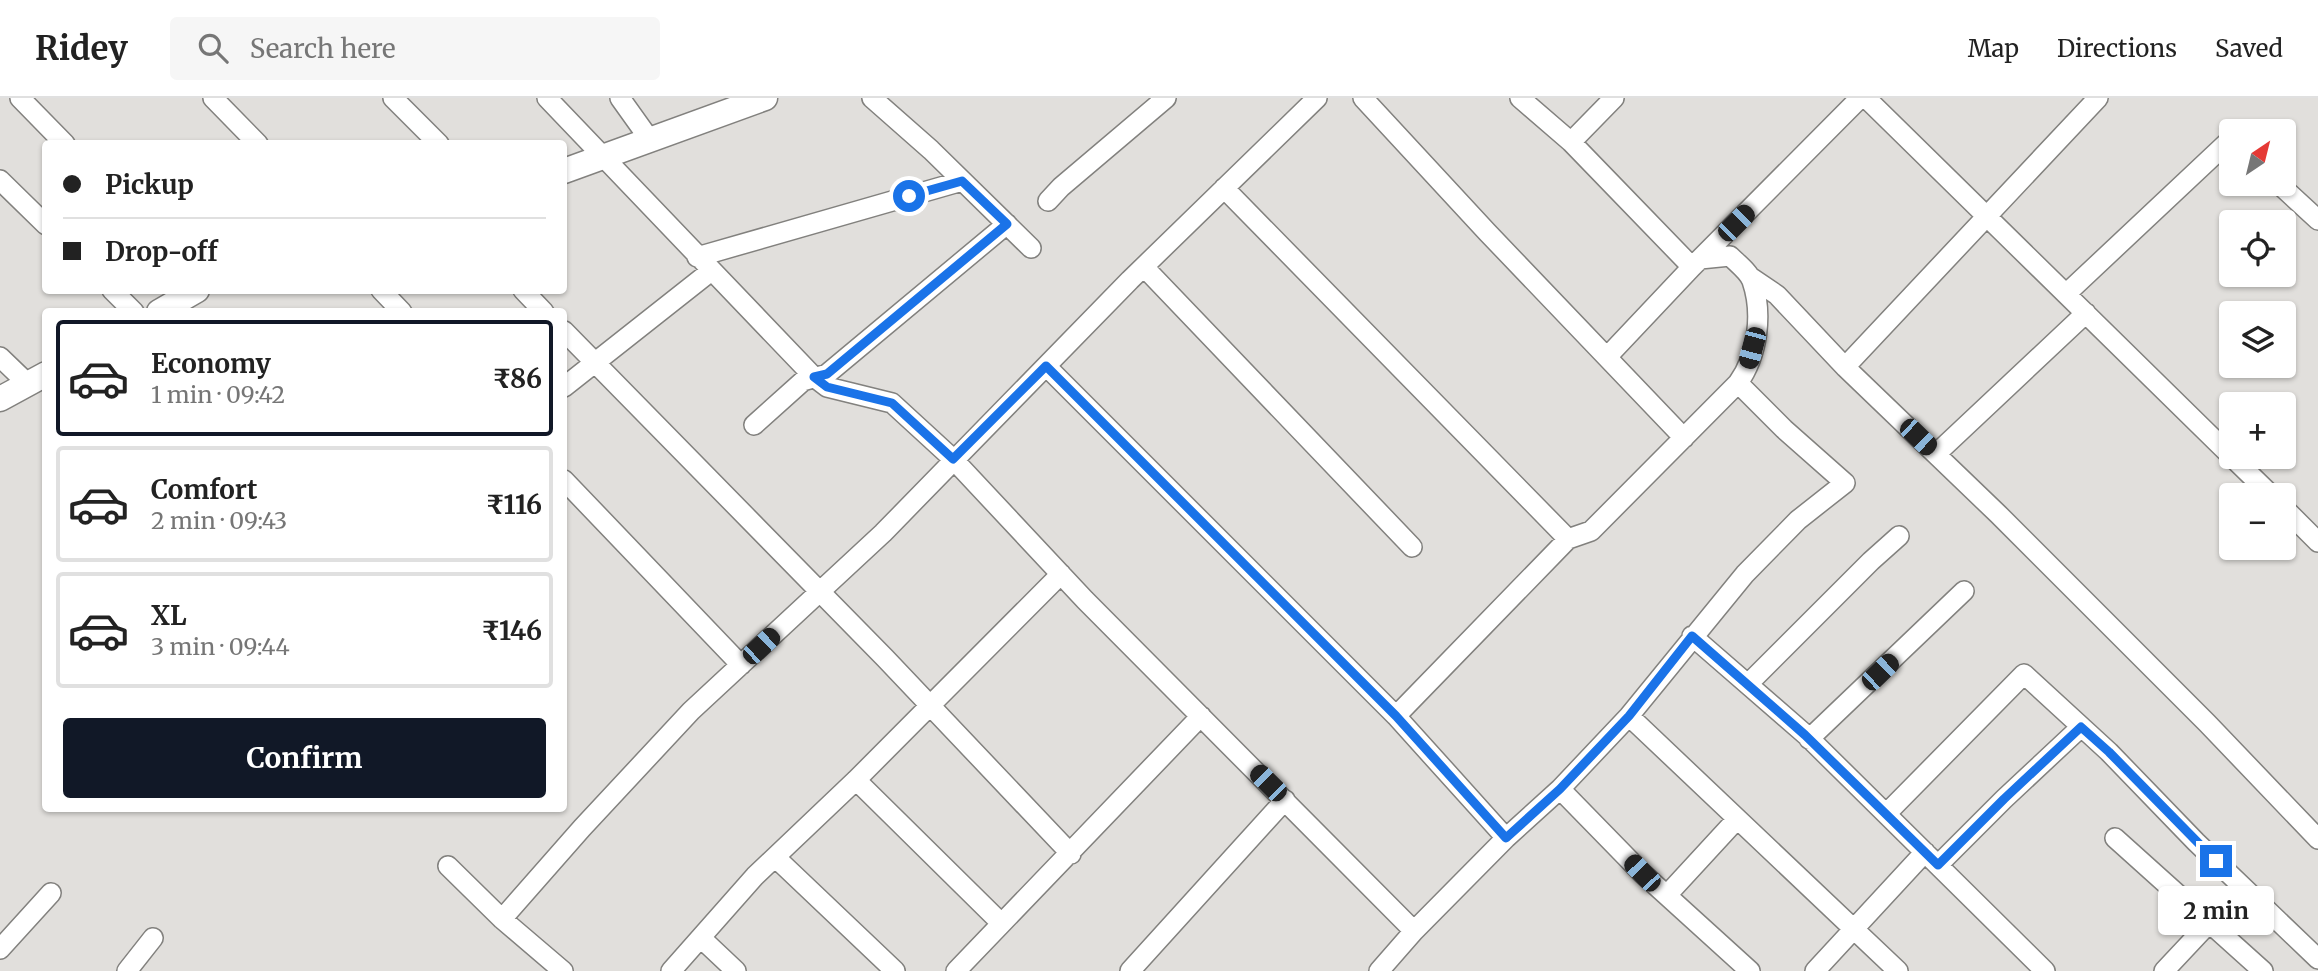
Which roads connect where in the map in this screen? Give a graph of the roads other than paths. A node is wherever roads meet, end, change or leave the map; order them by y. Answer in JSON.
{"nodes":[{"id":1,"x":20,"y":98,"type":"edge"},
{"id":2,"x":214,"y":98,"type":"edge"},
{"id":3,"x":393,"y":98,"type":"edge"},
{"id":4,"x":547,"y":98,"type":"edge"},
{"id":5,"x":620,"y":98,"type":"edge"},
{"id":6,"x":762,"y":98,"type":"edge"},
{"id":7,"x":872,"y":98,"type":"edge"},
{"id":8,"x":1166,"y":98,"type":"edge"},
{"id":9,"x":1317,"y":98,"type":"edge"},
{"id":10,"x":1363,"y":98,"type":"edge"},
{"id":11,"x":1520,"y":98,"type":"edge"},
{"id":12,"x":1614,"y":98,"type":"edge"},
{"id":13,"x":1860,"y":98,"type":"edge"},
{"id":14,"x":1866,"y":98,"type":"edge"},
{"id":15,"x":2098,"y":98,"type":"edge"},
{"id":16,"x":650,"y":139,"type":"junction"},
{"id":17,"x":61,"y":140,"type":"edge"},
{"id":18,"x":254,"y":140,"type":"edge"},
{"id":19,"x":435,"y":140,"type":"edge"},
{"id":20,"x":1571,"y":142,"type":"junction"},
{"id":21,"x":2219,"y":150,"type":"edge"},
{"id":22,"x":604,"y":156,"type":"junction"},
{"id":23,"x":567,"y":170,"type":"edge"},
{"id":24,"x":0,"y":180,"type":"edge"},
{"id":25,"x":962,"y":181,"type":"junction"},
{"id":26,"x":1224,"y":188,"type":"junction"},
{"id":27,"x":2292,"y":196,"type":"edge"},
{"id":28,"x":1048,"y":201,"type":"dead end"},
{"id":29,"x":1987,"y":216,"type":"junction"},
{"id":30,"x":2318,"y":220,"type":"edge"},
{"id":31,"x":42,"y":221,"type":"edge"},
{"id":32,"x":1007,"y":224,"type":"junction"},
{"id":33,"x":1031,"y":248,"type":"dead end"},
{"id":34,"x":1696,"y":263,"type":"junction"},
{"id":35,"x":704,"y":264,"type":"junction"},
{"id":36,"x":1144,"y":267,"type":"junction"},
{"id":37,"x":1752,"y":278,"type":"junction"},
{"id":38,"x":116,"y":294,"type":"edge"},
{"id":39,"x":190,"y":294,"type":"edge"},
{"id":40,"x":386,"y":294,"type":"edge"},
{"id":41,"x":527,"y":294,"type":"edge"},
{"id":42,"x":2066,"y":294,"type":"junction"},
{"id":43,"x":130,"y":308,"type":"edge"},
{"id":44,"x":166,"y":308,"type":"edge"},
{"id":45,"x":398,"y":308,"type":"edge"},
{"id":46,"x":540,"y":308,"type":"edge"},
{"id":47,"x":2086,"y":313,"type":"junction"},
{"id":48,"x":567,"y":334,"type":"edge"},
{"id":49,"x":1607,"y":356,"type":"junction"},
{"id":50,"x":0,"y":357,"type":"edge"},
{"id":51,"x":596,"y":364,"type":"junction"},
{"id":52,"x":1046,"y":366,"type":"junction"},
{"id":53,"x":1845,"y":367,"type":"junction"},
{"id":54,"x":814,"y":377,"type":"junction"},
{"id":55,"x":37,"y":379,"type":"edge"},
{"id":56,"x":1738,"y":383,"type":"junction"},
{"id":57,"x":567,"y":385,"type":"edge"},
{"id":58,"x":0,"y":399,"type":"edge"},
{"id":59,"x":754,"y":425,"type":"dead end"},
{"id":60,"x":1684,"y":438,"type":"junction"},
{"id":61,"x":2219,"y":443,"type":"edge"},
{"id":62,"x":1936,"y":454,"type":"junction"},
{"id":63,"x":953,"y":459,"type":"junction"},
{"id":64,"x":2245,"y":469,"type":"edge"},
{"id":65,"x":567,"y":483,"type":"edge"},
{"id":66,"x":2259,"y":483,"type":"edge"},
{"id":67,"x":2296,"y":520,"type":"edge"},
{"id":68,"x":1899,"y":536,"type":"dead end"},
{"id":69,"x":1568,"y":539,"type":"junction"},
{"id":70,"x":2318,"y":542,"type":"edge"},
{"id":71,"x":1412,"y":547,"type":"dead end"},
{"id":72,"x":1061,"y":574,"type":"junction"},
{"id":73,"x":820,"y":591,"type":"junction"},
{"id":74,"x":1964,"y":591,"type":"dead end"},
{"id":75,"x":1692,"y":636,"type":"junction"},
{"id":76,"x":741,"y":664,"type":"junction"},
{"id":77,"x":1748,"y":684,"type":"junction"},
{"id":78,"x":930,"y":706,"type":"junction"},
{"id":79,"x":1201,"y":716,"type":"junction"},
{"id":80,"x":1396,"y":716,"type":"junction"},
{"id":81,"x":1629,"y":716,"type":"junction"},
{"id":82,"x":2081,"y":727,"type":"junction"},
{"id":83,"x":1809,"y":739,"type":"junction"},
{"id":84,"x":856,"y":780,"type":"junction"},
{"id":85,"x":1560,"y":789,"type":"junction"},
{"id":86,"x":1285,"y":800,"type":"junction"},
{"id":87,"x":1886,"y":814,"type":"junction"},
{"id":88,"x":1737,"y":819,"type":"junction"},
{"id":89,"x":1506,"y":838,"type":"junction"},
{"id":90,"x":2115,"y":838,"type":"dead end"},
{"id":91,"x":2318,"y":839,"type":"edge"},
{"id":92,"x":1071,"y":854,"type":"junction"},
{"id":93,"x":775,"y":857,"type":"junction"},
{"id":94,"x":1931,"y":859,"type":"junction"},
{"id":95,"x":449,"y":866,"type":"dead end"},
{"id":96,"x":51,"y":893,"type":"dead end"},
{"id":97,"x":1667,"y":895,"type":"junction"},
{"id":98,"x":502,"y":919,"type":"junction"},
{"id":99,"x":2210,"y":922,"type":"junction"},
{"id":100,"x":1001,"y":923,"type":"junction"},
{"id":101,"x":1853,"y":929,"type":"junction"},
{"id":102,"x":1414,"y":931,"type":"junction"},
{"id":103,"x":701,"y":937,"type":"junction"},
{"id":104,"x":153,"y":938,"type":"dead end"},
{"id":105,"x":0,"y":949,"type":"edge"},
{"id":106,"x":2318,"y":959,"type":"edge"},
{"id":107,"x":2036,"y":968,"type":"edge"},
{"id":108,"x":127,"y":971,"type":"edge"},
{"id":109,"x":563,"y":971,"type":"edge"},
{"id":110,"x":671,"y":971,"type":"edge"},
{"id":111,"x":736,"y":971,"type":"edge"},
{"id":112,"x":895,"y":971,"type":"edge"},
{"id":113,"x":956,"y":971,"type":"edge"},
{"id":114,"x":1130,"y":971,"type":"edge"},
{"id":115,"x":1380,"y":971,"type":"edge"},
{"id":116,"x":1750,"y":971,"type":"edge"},
{"id":117,"x":1815,"y":971,"type":"edge"},
{"id":118,"x":1898,"y":971,"type":"edge"},
{"id":119,"x":2164,"y":971,"type":"edge"},
{"id":120,"x":2263,"y":971,"type":"edge"}],
"edges":[{"from":1,"to":17,"type":"street"},
{"from":2,"to":18,"type":"street"},
{"from":3,"to":19,"type":"street"},
{"from":4,"to":22,"type":"street"},
{"from":5,"to":16,"type":"street"},
{"from":6,"to":16,"type":"street"},
{"from":7,"to":25,"type":"street"},
{"from":8,"to":28,"type":"street"},
{"from":9,"to":26,"type":"street"},
{"from":10,"to":49,"type":"street"},
{"from":11,"to":20,"type":"street"},
{"from":12,"to":20,"type":"street"},
{"from":13,"to":34,"type":"street"},
{"from":14,"to":29,"type":"street"},
{"from":15,"to":29,"type":"street"},
{"from":16,"to":22,"type":"street"},
{"from":20,"to":34,"type":"street"},
{"from":21,"to":42,"type":"street"},
{"from":22,"to":23,"type":"street"},
{"from":22,"to":35,"type":"street"},
{"from":24,"to":31,"type":"street"},
{"from":25,"to":32,"type":"street"},
{"from":25,"to":35,"type":"street"},
{"from":26,"to":36,"type":"street"},
{"from":26,"to":69,"type":"street"},
{"from":27,"to":30,"type":"street"},
{"from":29,"to":42,"type":"street"},
{"from":29,"to":53,"type":"street"},
{"from":32,"to":33,"type":"street"},
{"from":32,"to":54,"type":"street"},
{"from":34,"to":37,"type":"street"},
{"from":34,"to":49,"type":"street"},
{"from":35,"to":51,"type":"street"},
{"from":35,"to":54,"type":"street"},
{"from":36,"to":52,"type":"street"},
{"from":36,"to":71,"type":"street"},
{"from":37,"to":53,"type":"street"},
{"from":37,"to":56,"type":"street"},
{"from":38,"to":43,"type":"street"},
{"from":39,"to":44,"type":"street"},
{"from":40,"to":45,"type":"street"},
{"from":41,"to":46,"type":"street"},
{"from":42,"to":47,"type":"street"},
{"from":47,"to":61,"type":"street"},
{"from":47,"to":62,"type":"street"},
{"from":48,"to":51,"type":"street"},
{"from":49,"to":60,"type":"street"},
{"from":50,"to":55,"type":"street"},
{"from":51,"to":57,"type":"street"},
{"from":51,"to":73,"type":"street"},
{"from":52,"to":63,"type":"street"},
{"from":52,"to":80,"type":"street"},
{"from":53,"to":62,"type":"street"},
{"from":54,"to":59,"type":"street"},
{"from":54,"to":63,"type":"street"},
{"from":55,"to":58,"type":"street"},
{"from":56,"to":60,"type":"street"},
{"from":56,"to":75,"type":"street"},
{"from":60,"to":69,"type":"street"},
{"from":62,"to":91,"type":"street"},
{"from":63,"to":72,"type":"street"},
{"from":63,"to":73,"type":"street"},
{"from":64,"to":66,"type":"street"},
{"from":65,"to":76,"type":"street"},
{"from":67,"to":70,"type":"street"},
{"from":68,"to":77,"type":"street"},
{"from":69,"to":80,"type":"street"},
{"from":72,"to":78,"type":"street"},
{"from":72,"to":79,"type":"street"},
{"from":73,"to":76,"type":"street"},
{"from":73,"to":78,"type":"street"},
{"from":74,"to":83,"type":"street"},
{"from":75,"to":77,"type":"street"},
{"from":75,"to":81,"type":"street"},
{"from":76,"to":98,"type":"street"},
{"from":77,"to":83,"type":"street"},
{"from":78,"to":84,"type":"street"},
{"from":78,"to":92,"type":"street"},
{"from":79,"to":86,"type":"street"},
{"from":79,"to":92,"type":"street"},
{"from":80,"to":89,"type":"street"},
{"from":81,"to":85,"type":"street"},
{"from":81,"to":88,"type":"street"},
{"from":82,"to":87,"type":"street"},
{"from":82,"to":94,"type":"street"},
{"from":82,"to":106,"type":"street"},
{"from":83,"to":87,"type":"street"},
{"from":84,"to":93,"type":"street"},
{"from":84,"to":100,"type":"street"},
{"from":85,"to":89,"type":"street"},
{"from":85,"to":97,"type":"street"},
{"from":86,"to":102,"type":"street"},
{"from":86,"to":114,"type":"street"},
{"from":87,"to":94,"type":"street"},
{"from":88,"to":97,"type":"street"},
{"from":88,"to":101,"type":"street"},
{"from":89,"to":102,"type":"street"},
{"from":90,"to":99,"type":"street"},
{"from":92,"to":100,"type":"street"},
{"from":93,"to":103,"type":"street"},
{"from":93,"to":112,"type":"street"},
{"from":94,"to":101,"type":"street"},
{"from":94,"to":107,"type":"street"},
{"from":95,"to":98,"type":"street"},
{"from":96,"to":105,"type":"street"},
{"from":97,"to":116,"type":"street"},
{"from":98,"to":109,"type":"street"},
{"from":99,"to":119,"type":"street"},
{"from":99,"to":120,"type":"street"},
{"from":100,"to":113,"type":"street"},
{"from":101,"to":117,"type":"street"},
{"from":101,"to":118,"type":"street"},
{"from":102,"to":115,"type":"street"},
{"from":103,"to":110,"type":"street"},
{"from":103,"to":111,"type":"street"},
{"from":104,"to":108,"type":"street"}]}
